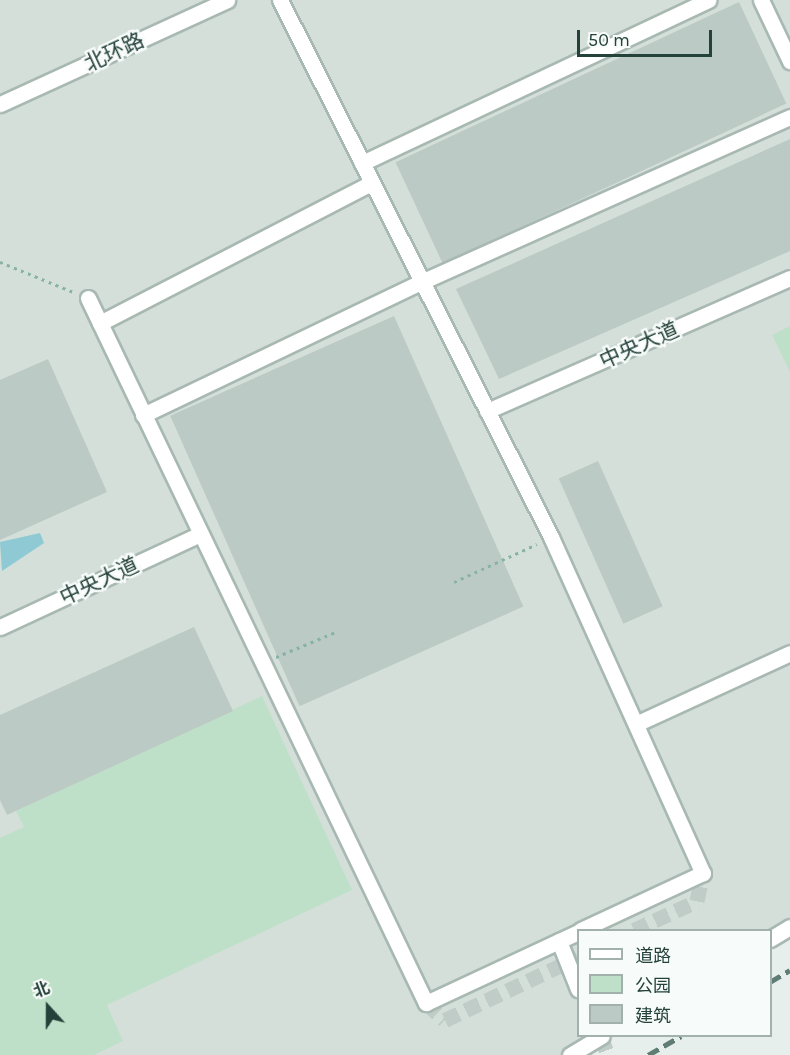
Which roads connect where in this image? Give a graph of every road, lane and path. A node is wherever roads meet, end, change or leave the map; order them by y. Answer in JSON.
{"nodes":[{"id":1,"x":227,"y":0,"type":"edge"},
{"id":2,"x":280,"y":0,"type":"edge"},
{"id":3,"x":709,"y":0,"type":"edge"},
{"id":4,"x":761,"y":0,"type":"edge"},
{"id":5,"x":790,"y":61,"type":"edge"},
{"id":6,"x":0,"y":104,"type":"edge"},
{"id":7,"x":790,"y":117,"type":"edge"},
{"id":8,"x":362,"y":163,"type":"junction"},
{"id":9,"x":371,"y":183,"type":"junction"},
{"id":10,"x":0,"y":262,"type":"edge"},
{"id":11,"x":790,"y":278,"type":"edge"},
{"id":12,"x":421,"y":282,"type":"junction"},
{"id":13,"x":88,"y":298,"type":"joint"},
{"id":14,"x":100,"y":323,"type":"junction"},
{"id":15,"x":487,"y":411,"type":"junction"},
{"id":16,"x":142,"y":415,"type":"junction"},
{"id":17,"x":198,"y":535,"type":"junction"},
{"id":18,"x":551,"y":537,"type":"junction"},
{"id":19,"x":454,"y":582,"type":"dead end"},
{"id":20,"x":0,"y":627,"type":"edge"},
{"id":21,"x":338,"y":631,"type":"dead end"},
{"id":22,"x":790,"y":653,"type":"edge"},
{"id":23,"x":260,"y":663,"type":"junction"},
{"id":24,"x":638,"y":723,"type":"junction"},
{"id":25,"x":790,"y":927,"type":"edge"},
{"id":26,"x":584,"y":929,"type":"edge"},
{"id":27,"x":577,"y":932,"type":"edge"},
{"id":28,"x":772,"y":938,"type":"edge"},
{"id":29,"x":560,"y":941,"type":"junction"},
{"id":30,"x":577,"y":984,"type":"edge"},
{"id":31,"x":597,"y":1037,"type":"edge"},
{"id":32,"x":570,"y":1055,"type":"edge"}],
"edges":[{"from":1,"to":6,"type":"street","name":"北环路"},
{"from":2,"to":8,"type":"street"},
{"from":3,"to":8,"type":"street"},
{"from":4,"to":5,"type":"street"},
{"from":7,"to":12,"type":"street"},
{"from":8,"to":9,"type":"street"},
{"from":9,"to":12,"type":"street"},
{"from":9,"to":14,"type":"street"},
{"from":10,"to":13,"type":"path"},
{"from":11,"to":15,"type":"street","name":"中央大道"},
{"from":12,"to":15,"type":"street"},
{"from":12,"to":16,"type":"street"},
{"from":13,"to":14,"type":"street"},
{"from":14,"to":16,"type":"street"},
{"from":15,"to":18,"type":"street"},
{"from":16,"to":17,"type":"street"},
{"from":17,"to":20,"type":"street","name":"中央大道"},
{"from":17,"to":23,"type":"street"},
{"from":18,"to":19,"type":"path"},
{"from":18,"to":24,"type":"street"},
{"from":21,"to":23,"type":"path"},
{"from":22,"to":24,"type":"street"},
{"from":23,"to":29,"type":"street"},
{"from":24,"to":26,"type":"street"},
{"from":25,"to":28,"type":"street"},
{"from":27,"to":29,"type":"street"},
{"from":29,"to":30,"type":"street"},
{"from":31,"to":32,"type":"street"}]}
